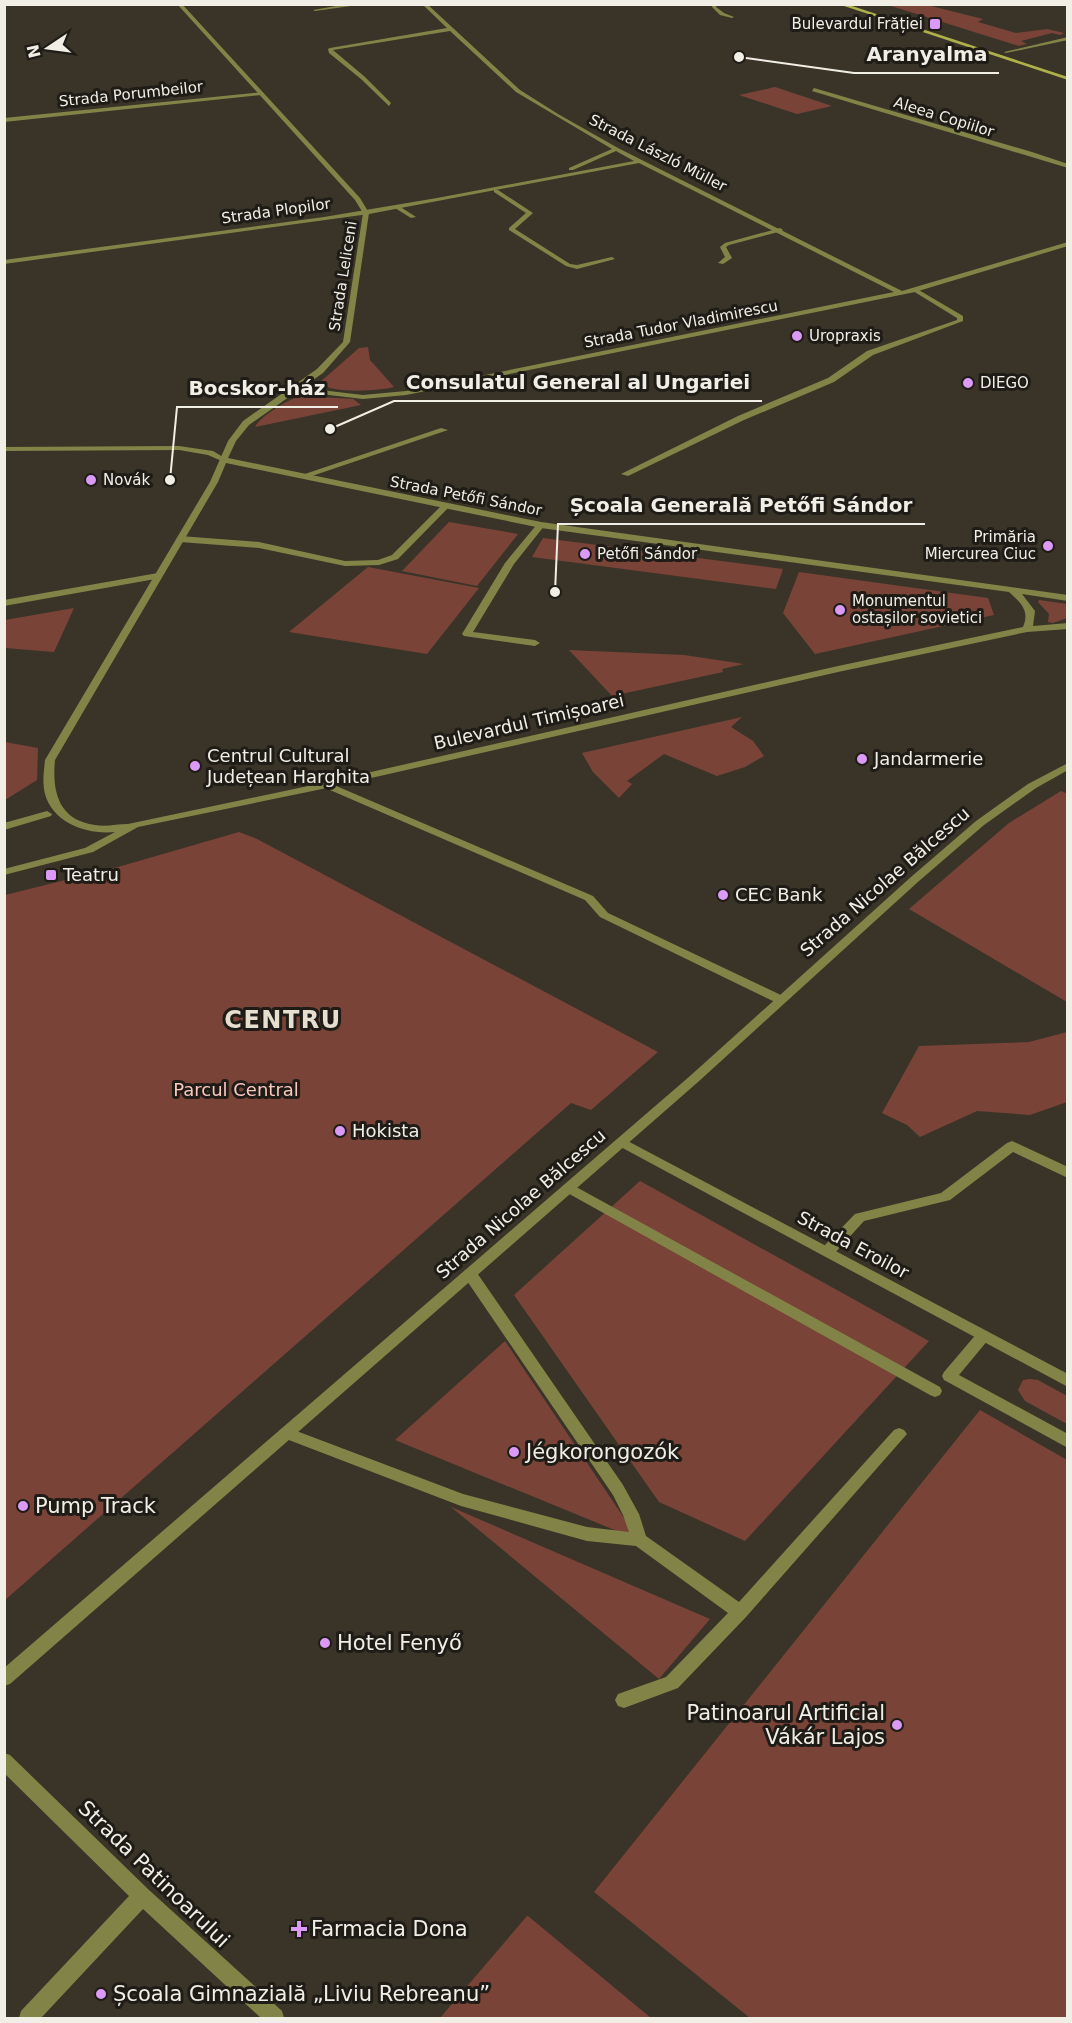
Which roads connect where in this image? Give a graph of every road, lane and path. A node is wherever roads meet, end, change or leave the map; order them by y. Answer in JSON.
{"nodes":[{"id":1,"x":179,"y":4,"type":"edge"},
{"id":2,"x":363,"y":4,"type":"edge"},
{"id":3,"x":424,"y":4,"type":"edge"},
{"id":4,"x":716,"y":4,"type":"edge"},
{"id":5,"x":840,"y":4,"type":"edge"},
{"id":6,"x":861,"y":4,"type":"edge"},
{"id":7,"x":315,"y":10,"type":"dead end"},
{"id":8,"x":732,"y":17,"type":"dead end"},
{"id":9,"x":451,"y":29,"type":"junction"},
{"id":10,"x":1068,"y":38,"type":"edge"},
{"id":11,"x":1006,"y":52,"type":"junction"},
{"id":12,"x":1068,"y":72,"type":"edge"},
{"id":13,"x":1068,"y":79,"type":"edge"},
{"id":14,"x":814,"y":90,"type":"dead end"},
{"id":15,"x":261,"y":93,"type":"junction"},
{"id":16,"x":389,"y":104,"type":"dead end"},
{"id":17,"x":4,"y":120,"type":"edge"},
{"id":18,"x":616,"y":149,"type":"junction"},
{"id":19,"x":641,"y":161,"type":"junction"},
{"id":20,"x":1068,"y":166,"type":"edge"},
{"id":21,"x":550,"y":178,"type":"junction"},
{"id":22,"x":496,"y":191,"type":"junction"},
{"id":23,"x":512,"y":201,"type":"junction"},
{"id":24,"x":500,"y":202,"type":"dead end"},
{"id":25,"x":397,"y":207,"type":"junction"},
{"id":26,"x":366,"y":213,"type":"junction"},
{"id":27,"x":413,"y":217,"type":"dead end"},
{"id":28,"x":780,"y":230,"type":"junction"},
{"id":29,"x":1068,"y":244,"type":"edge"},
{"id":30,"x":612,"y":259,"type":"dead end"},
{"id":31,"x":4,"y":262,"type":"edge"},
{"id":32,"x":722,"y":263,"type":"dead end"},
{"id":33,"x":915,"y":290,"type":"junction"},
{"id":34,"x":902,"y":293,"type":"junction"},
{"id":35,"x":295,"y":389,"type":"junction"},
{"id":36,"x":444,"y":430,"type":"dead end"},
{"id":37,"x":4,"y":449,"type":"edge"},
{"id":38,"x":224,"y":460,"type":"junction"},
{"id":39,"x":625,"y":474,"type":"dead end"},
{"id":40,"x":303,"y":476,"type":"junction"},
{"id":41,"x":446,"y":506,"type":"junction"},
{"id":42,"x":541,"y":525,"type":"junction"},
{"id":43,"x":180,"y":539,"type":"junction"},
{"id":44,"x":158,"y":576,"type":"junction"},
{"id":45,"x":1010,"y":589,"type":"junction"},
{"id":46,"x":1068,"y":598,"type":"edge"},
{"id":47,"x":4,"y":603,"type":"edge"},
{"id":48,"x":1068,"y":626,"type":"edge"},
{"id":49,"x":1027,"y":629,"type":"junction"},
{"id":50,"x":535,"y":643,"type":"dead end"},
{"id":51,"x":1068,"y":766,"type":"edge"},
{"id":52,"x":327,"y":785,"type":"junction"},
{"id":53,"x":47,"y":814,"type":"dead end"},
{"id":54,"x":135,"y":825,"type":"junction"},
{"id":55,"x":4,"y":827,"type":"edge"},
{"id":56,"x":4,"y":872,"type":"edge"},
{"id":57,"x":781,"y":1000,"type":"junction"},
{"id":58,"x":622,"y":1142,"type":"junction"},
{"id":59,"x":1068,"y":1173,"type":"edge"},
{"id":60,"x":569,"y":1188,"type":"junction"},
{"id":61,"x":828,"y":1251,"type":"junction"},
{"id":62,"x":470,"y":1274,"type":"junction"},
{"id":63,"x":983,"y":1336,"type":"junction"},
{"id":64,"x":1068,"y":1380,"type":"edge"},
{"id":65,"x":935,"y":1391,"type":"dead end"},
{"id":66,"x":286,"y":1433,"type":"junction"},
{"id":67,"x":899,"y":1434,"type":"dead end"},
{"id":68,"x":1068,"y":1442,"type":"edge"},
{"id":69,"x":639,"y":1540,"type":"junction"},
{"id":70,"x":740,"y":1612,"type":"junction"},
{"id":71,"x":4,"y":1679,"type":"edge"},
{"id":72,"x":624,"y":1700,"type":"dead end"},
{"id":73,"x":4,"y":1761,"type":"edge"},
{"id":74,"x":142,"y":1896,"type":"junction"},
{"id":75,"x":28,"y":2019,"type":"edge"},
{"id":76,"x":274,"y":2019,"type":"edge"}],
"edges":[{"from":1,"to":15,"type":"street","name":"Strada Leliceni"},
{"from":2,"to":7,"type":"street"},
{"from":3,"to":9,"type":"street","name":"Strada László Müller"},
{"from":4,"to":8,"type":"street"},
{"from":5,"to":13,"type":"main road"},
{"from":6,"to":11,"type":"main road"},
{"from":9,"to":16,"type":"street"},
{"from":9,"to":18,"type":"street","name":"Strada László Müller"},
{"from":10,"to":11,"type":"street"},
{"from":11,"to":12,"type":"main road"},
{"from":14,"to":20,"type":"street","name":"Aleea Copiilor"},
{"from":15,"to":17,"type":"street","name":"Strada Porumbeilor"},
{"from":15,"to":26,"type":"street","name":"Strada Leliceni"},
{"from":18,"to":19,"type":"street","name":"Strada László Müller"},
{"from":18,"to":21,"type":"street"},
{"from":19,"to":21,"type":"street"},
{"from":19,"to":28,"type":"street","name":"Strada László Müller"},
{"from":21,"to":22,"type":"street","name":"Strada Plopilor"},
{"from":22,"to":23,"type":"street"},
{"from":22,"to":25,"type":"street","name":"Strada Plopilor"},
{"from":23,"to":24,"type":"street"},
{"from":23,"to":30,"type":"street"},
{"from":25,"to":26,"type":"street","name":"Strada Plopilor"},
{"from":25,"to":27,"type":"street"},
{"from":26,"to":31,"type":"street","name":"Strada Plopilor"},
{"from":26,"to":35,"type":"street","name":"Strada Leliceni"},
{"from":28,"to":32,"type":"street"},
{"from":28,"to":34,"type":"street","name":"Strada László Müller"},
{"from":29,"to":33,"type":"street","name":"Strada Tudor Vladimirescu"},
{"from":33,"to":34,"type":"street","name":"Strada Tudor Vladimirescu"},
{"from":33,"to":39,"type":"street"},
{"from":34,"to":35,"type":"street","name":"Strada Tudor Vladimirescu"},
{"from":35,"to":38,"type":"street","name":"Strada Leliceni"},
{"from":36,"to":40,"type":"street"},
{"from":37,"to":38,"type":"street","name":"Strada Petőfi Sándor"},
{"from":38,"to":40,"type":"street","name":"Strada Petőfi Sándor"},
{"from":38,"to":43,"type":"street","name":"Strada Leliceni"},
{"from":40,"to":41,"type":"street","name":"Strada Petőfi Sándor"},
{"from":41,"to":42,"type":"street","name":"Strada Petőfi Sándor"},
{"from":41,"to":43,"type":"street"},
{"from":42,"to":45,"type":"street","name":"Strada Petőfi Sándor"},
{"from":42,"to":50,"type":"street"},
{"from":43,"to":44,"type":"street","name":"Strada Leliceni"},
{"from":44,"to":47,"type":"street"},
{"from":44,"to":54,"type":"street","name":"Strada Leliceni"},
{"from":45,"to":46,"type":"street","name":"Strada Petőfi Sándor"},
{"from":45,"to":49,"type":"street"},
{"from":48,"to":49,"type":"street","name":"Bulevardul Timișoarei"},
{"from":49,"to":52,"type":"street","name":"Bulevardul Timișoarei"},
{"from":51,"to":57,"type":"street","name":"Strada Nicolae Bălcescu"},
{"from":52,"to":54,"type":"street","name":"Bulevardul Timișoarei"},
{"from":52,"to":57,"type":"street"},
{"from":53,"to":55,"type":"street"},
{"from":54,"to":56,"type":"street","name":"Bulevardul Timișoarei"},
{"from":57,"to":58,"type":"street","name":"Strada Nicolae Bălcescu"},
{"from":58,"to":60,"type":"street","name":"Strada Nicolae Bălcescu"},
{"from":58,"to":61,"type":"street","name":"Strada Eroilor"},
{"from":59,"to":61,"type":"street"},
{"from":60,"to":62,"type":"street","name":"Strada Nicolae Bălcescu"},
{"from":60,"to":65,"type":"street"},
{"from":61,"to":63,"type":"street","name":"Strada Eroilor"},
{"from":62,"to":66,"type":"street","name":"Strada Nicolae Bălcescu"},
{"from":62,"to":69,"type":"street"},
{"from":63,"to":64,"type":"street","name":"Strada Eroilor"},
{"from":63,"to":68,"type":"street"},
{"from":66,"to":69,"type":"street"},
{"from":66,"to":71,"type":"street","name":"Strada Nicolae Bălcescu"},
{"from":67,"to":70,"type":"street"},
{"from":69,"to":70,"type":"street"},
{"from":70,"to":72,"type":"street"},
{"from":73,"to":74,"type":"street","name":"Strada Patinoarului"},
{"from":74,"to":75,"type":"street"},
{"from":74,"to":76,"type":"street","name":"Strada Patinoarului"}]}
